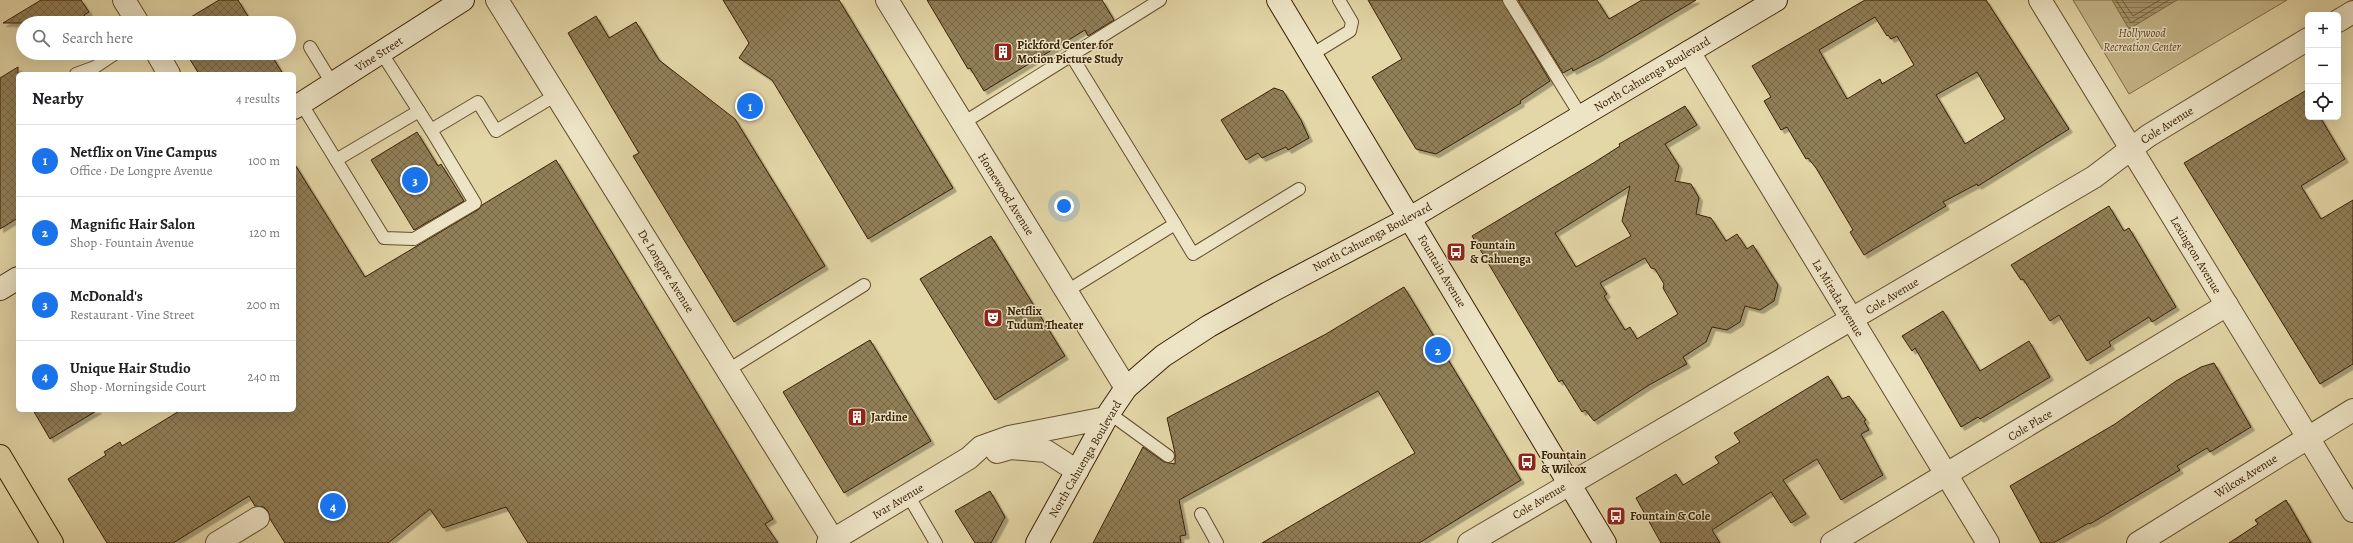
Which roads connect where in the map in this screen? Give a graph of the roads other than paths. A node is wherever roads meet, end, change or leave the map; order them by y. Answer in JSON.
{"nodes":[{"id":1,"x":124,"y":0,"type":"edge"},
{"id":2,"x":463,"y":0,"type":"edge"},
{"id":3,"x":497,"y":0,"type":"edge"},
{"id":4,"x":886,"y":0,"type":"edge"},
{"id":5,"x":1160,"y":0,"type":"edge"},
{"id":6,"x":1278,"y":0,"type":"edge"},
{"id":7,"x":1339,"y":0,"type":"edge"},
{"id":8,"x":1509,"y":0,"type":"edge"},
{"id":9,"x":2040,"y":0,"type":"edge"},
{"id":10,"x":1763,"y":3,"type":"edge"},
{"id":11,"x":2353,"y":12,"type":"edge"},
{"id":12,"x":134,"y":16,"type":"edge"},
{"id":13,"x":2341,"y":19,"type":"edge"},
{"id":14,"x":2305,"y":41,"type":"edge"},
{"id":15,"x":310,"y":47,"type":"dead end"},
{"id":16,"x":381,"y":52,"type":"junction"},
{"id":17,"x":1689,"y":52,"type":"junction"},
{"id":18,"x":1071,"y":55,"type":"junction"},
{"id":19,"x":1311,"y":55,"type":"junction"},
{"id":20,"x":108,"y":60,"type":"edge"},
{"id":21,"x":161,"y":60,"type":"edge"},
{"id":22,"x":97,"y":70,"type":"edge"},
{"id":23,"x":86,"y":72,"type":"edge"},
{"id":24,"x":168,"y":72,"type":"edge"},
{"id":25,"x":332,"y":83,"type":"junction"},
{"id":26,"x":556,"y":95,"type":"junction"},
{"id":27,"x":298,"y":106,"type":"edge"},
{"id":28,"x":419,"y":111,"type":"junction"},
{"id":29,"x":1581,"y":116,"type":"junction"},
{"id":30,"x":963,"y":123,"type":"junction"},
{"id":31,"x":431,"y":130,"type":"junction"},
{"id":32,"x":2131,"y":148,"type":"junction"},
{"id":33,"x":336,"y":160,"type":"junction"},
{"id":34,"x":1299,"y":189,"type":"dead end"},
{"id":35,"x":1410,"y":218,"type":"junction"},
{"id":36,"x":1175,"y":224,"type":"junction"},
{"id":37,"x":16,"y":279,"type":"edge"},
{"id":38,"x":864,"y":285,"type":"dead end"},
{"id":39,"x":0,"y":289,"type":"edge"},
{"id":40,"x":1067,"y":291,"type":"junction"},
{"id":41,"x":2227,"y":305,"type":"junction"},
{"id":42,"x":1852,"y":320,"type":"junction"},
{"id":43,"x":728,"y":370,"type":"junction"},
{"id":44,"x":1126,"y":388,"type":"junction"},
{"id":45,"x":2353,"y":410,"type":"edge"},
{"id":46,"x":1107,"y":416,"type":"junction"},
{"id":47,"x":2308,"y":438,"type":"junction"},
{"id":48,"x":0,"y":456,"type":"edge"},
{"id":49,"x":1168,"y":456,"type":"dead end"},
{"id":50,"x":969,"y":458,"type":"junction"},
{"id":51,"x":1077,"y":471,"type":"junction"},
{"id":52,"x":1946,"y":476,"type":"junction"},
{"id":53,"x":1570,"y":483,"type":"junction"},
{"id":54,"x":908,"y":495,"type":"junction"},
{"id":55,"x":2353,"y":511,"type":"edge"},
{"id":56,"x":1201,"y":514,"type":"dead end"},
{"id":57,"x":258,"y":518,"type":"dead end"},
{"id":58,"x":832,"y":542,"type":"edge"},
{"id":59,"x":52,"y":543,"type":"edge"},
{"id":60,"x":217,"y":543,"type":"edge"},
{"id":61,"x":936,"y":543,"type":"edge"},
{"id":62,"x":1037,"y":543,"type":"edge"},
{"id":63,"x":1216,"y":543,"type":"edge"},
{"id":64,"x":1469,"y":543,"type":"edge"},
{"id":65,"x":1605,"y":543,"type":"edge"},
{"id":66,"x":1832,"y":543,"type":"edge"},
{"id":67,"x":1988,"y":543,"type":"edge"},
{"id":68,"x":2138,"y":543,"type":"edge"}],
"edges":[{"from":1,"to":12,"type":"street"},
{"from":2,"to":16,"type":"street","name":"Vine Street"},
{"from":3,"to":26,"type":"street","name":"De Longpre Avenue"},
{"from":4,"to":30,"type":"street","name":"Homewood Avenue"},
{"from":5,"to":18,"type":"lane"},
{"from":6,"to":19,"type":"street","name":"Fountain Avenue"},
{"from":7,"to":19,"type":"lane"},
{"from":8,"to":29,"type":"lane"},
{"from":9,"to":32,"type":"street","name":"Lexington Avenue"},
{"from":10,"to":17,"type":"street","name":"North Cahuenga Boulevard"},
{"from":11,"to":13,"type":"street"},
{"from":14,"to":32,"type":"street","name":"Cole Avenue"},
{"from":15,"to":25,"type":"lane"},
{"from":16,"to":25,"type":"street","name":"Vine Street"},
{"from":16,"to":28,"type":"lane"},
{"from":17,"to":29,"type":"street","name":"North Cahuenga Boulevard"},
{"from":17,"to":42,"type":"street","name":"La Mirada Avenue"},
{"from":18,"to":30,"type":"lane"},
{"from":18,"to":36,"type":"lane"},
{"from":19,"to":35,"type":"street","name":"Fountain Avenue"},
{"from":20,"to":22,"type":"lane"},
{"from":21,"to":24,"type":"street"},
{"from":22,"to":23,"type":"lane"},
{"from":25,"to":27,"type":"street","name":"Vine Street"},
{"from":26,"to":31,"type":"lane"},
{"from":26,"to":43,"type":"street","name":"De Longpre Avenue"},
{"from":27,"to":33,"type":"lane"},
{"from":28,"to":31,"type":"lane"},
{"from":28,"to":33,"type":"lane"},
{"from":29,"to":35,"type":"street","name":"North Cahuenga Boulevard"},
{"from":30,"to":40,"type":"street","name":"Homewood Avenue"},
{"from":31,"to":33,"type":"lane"},
{"from":32,"to":41,"type":"street","name":"Lexington Avenue"},
{"from":32,"to":42,"type":"street","name":"Cole Avenue"},
{"from":34,"to":36,"type":"lane"},
{"from":35,"to":44,"type":"street","name":"North Cahuenga Boulevard"},
{"from":35,"to":53,"type":"street","name":"Fountain Avenue"},
{"from":36,"to":40,"type":"lane"},
{"from":37,"to":39,"type":"street"},
{"from":38,"to":43,"type":"lane"},
{"from":40,"to":44,"type":"street","name":"Homewood Avenue"},
{"from":41,"to":47,"type":"street","name":"Lexington Avenue"},
{"from":41,"to":52,"type":"street","name":"Cole Place"},
{"from":42,"to":52,"type":"street","name":"La Mirada Avenue"},
{"from":42,"to":53,"type":"street","name":"Cole Avenue"},
{"from":43,"to":58,"type":"street","name":"De Longpre Avenue"},
{"from":44,"to":46,"type":"street","name":"North Cahuenga Boulevard"},
{"from":45,"to":47,"type":"street","name":"Wilcox Avenue"},
{"from":46,"to":49,"type":"lane"},
{"from":46,"to":50,"type":"street","name":"Ivar Avenue"},
{"from":46,"to":51,"type":"street","name":"North Cahuenga Boulevard"},
{"from":47,"to":55,"type":"street","name":"Lexington Avenue"},
{"from":47,"to":68,"type":"street","name":"Wilcox Avenue"},
{"from":48,"to":59,"type":"main road"},
{"from":50,"to":51,"type":"street","name":"Ivar Avenue"},
{"from":50,"to":54,"type":"street","name":"Ivar Avenue"},
{"from":51,"to":62,"type":"street","name":"North Cahuenga Boulevard"},
{"from":52,"to":66,"type":"street","name":"Cole Place"},
{"from":52,"to":67,"type":"street","name":"La Mirada Avenue"},
{"from":53,"to":64,"type":"street","name":"Cole Avenue"},
{"from":53,"to":65,"type":"street","name":"Fountain Avenue"},
{"from":54,"to":58,"type":"street","name":"Ivar Avenue"},
{"from":54,"to":61,"type":"lane"},
{"from":56,"to":63,"type":"lane"},
{"from":57,"to":60,"type":"street"}]}
